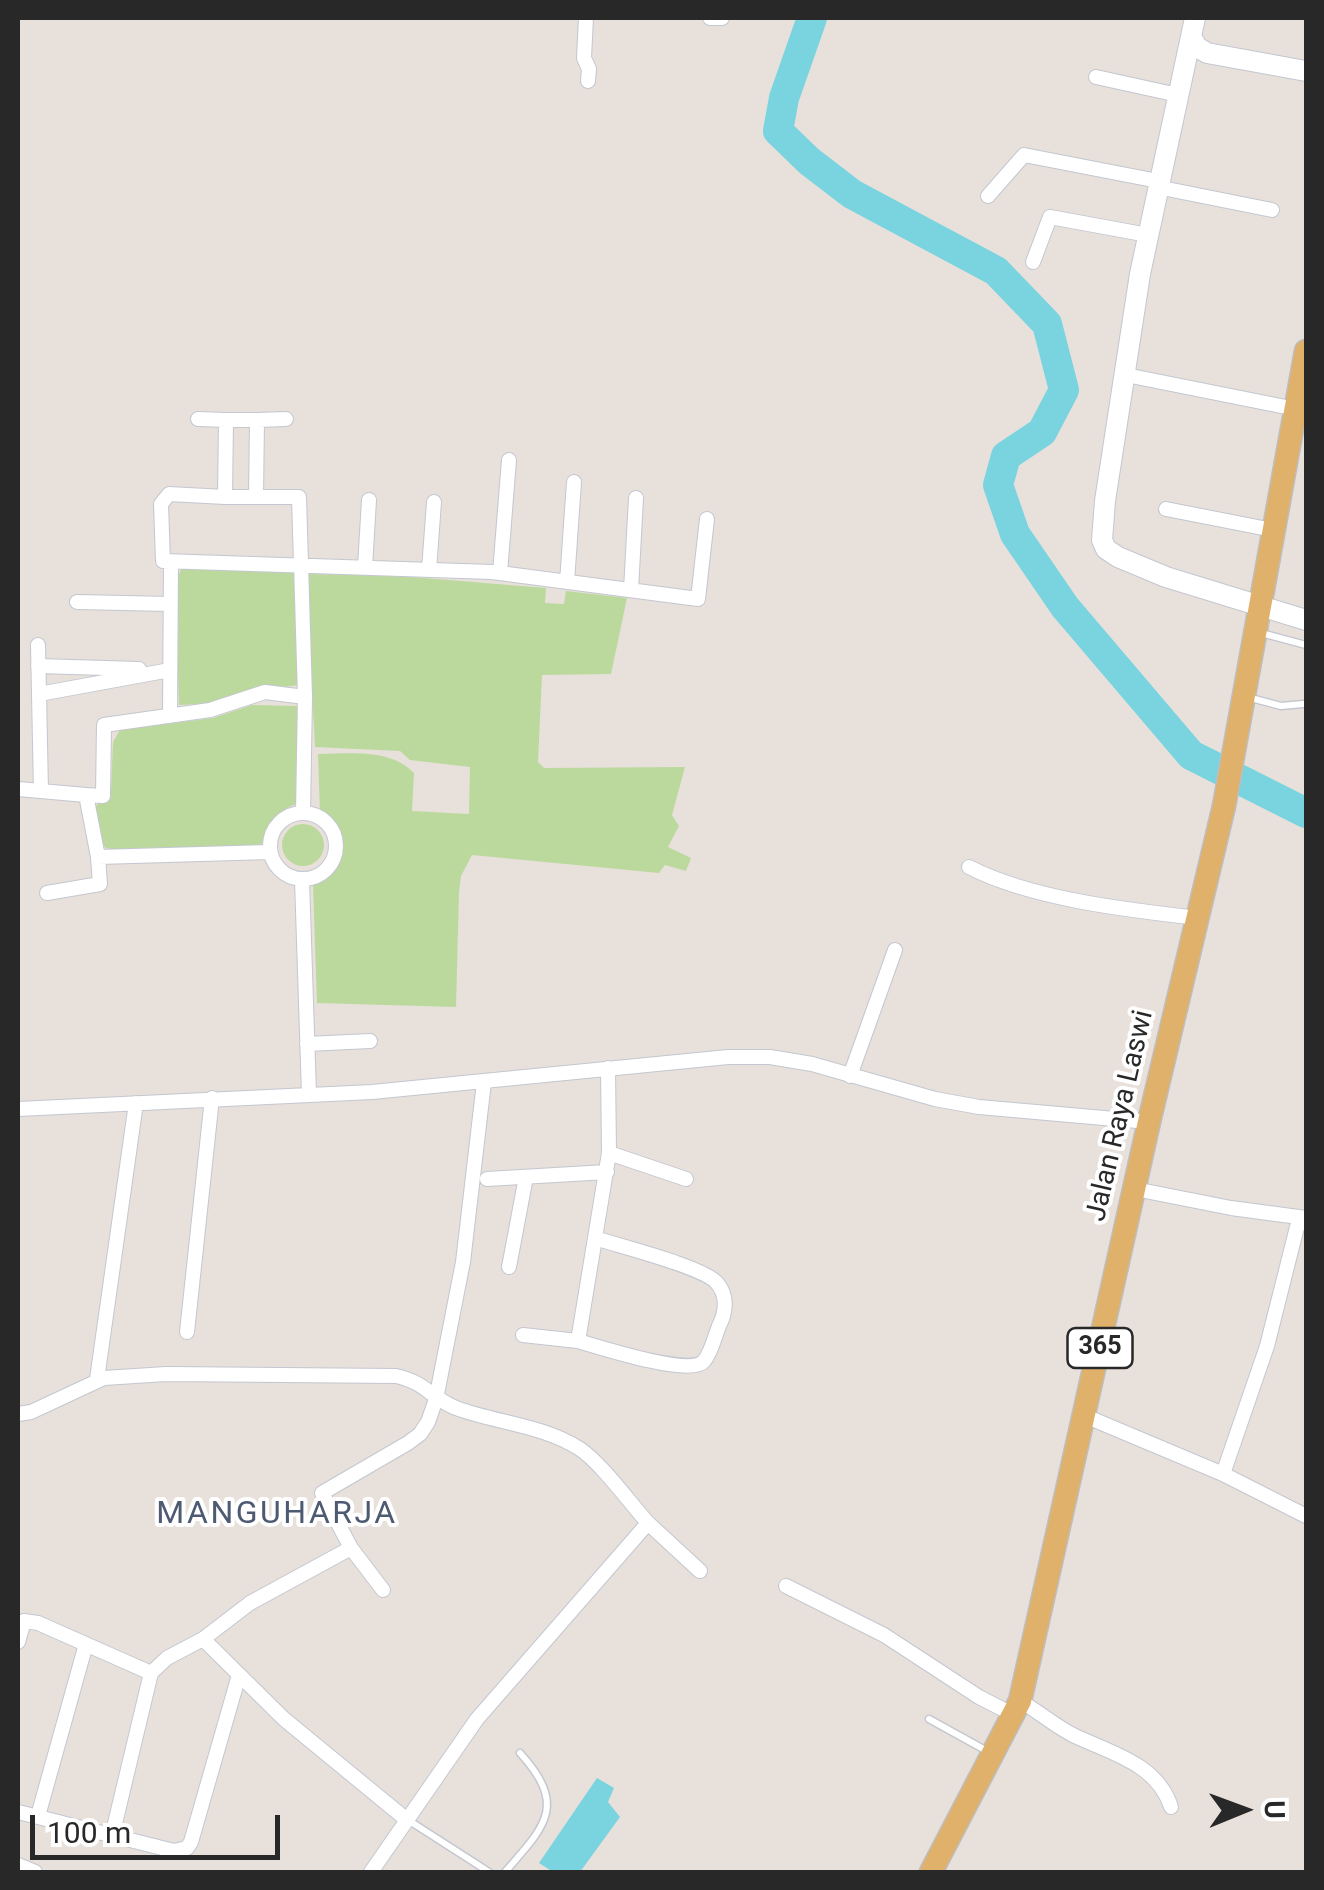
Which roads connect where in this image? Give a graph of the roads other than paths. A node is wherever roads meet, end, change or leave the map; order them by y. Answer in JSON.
{"nodes":[{"id":1,"x":586,"y":18,"type":"edge"},
{"id":2,"x":710,"y":18,"type":"edge"},
{"id":3,"x":722,"y":18,"type":"edge"},
{"id":4,"x":1193,"y":27,"type":"edge"},
{"id":5,"x":1306,"y":72,"type":"edge"},
{"id":6,"x":1096,"y":77,"type":"dead end"},
{"id":7,"x":588,"y":81,"type":"dead end"},
{"id":8,"x":1178,"y":96,"type":"junction"},
{"id":9,"x":1158,"y":184,"type":"junction"},
{"id":10,"x":988,"y":196,"type":"dead end"},
{"id":11,"x":1272,"y":210,"type":"dead end"},
{"id":12,"x":1148,"y":235,"type":"junction"},
{"id":13,"x":1033,"y":262,"type":"dead end"},
{"id":14,"x":1306,"y":351,"type":"edge"},
{"id":15,"x":1126,"y":375,"type":"junction"},
{"id":16,"x":1302,"y":410,"type":"edge"},
{"id":17,"x":198,"y":419,"type":"dead end"},
{"id":18,"x":286,"y":419,"type":"dead end"},
{"id":19,"x":226,"y":420,"type":"junction"},
{"id":20,"x":257,"y":420,"type":"junction"},
{"id":21,"x":508,"y":460,"type":"dead end"},
{"id":22,"x":574,"y":482,"type":"dead end"},
{"id":23,"x":225,"y":497,"type":"junction"},
{"id":24,"x":256,"y":497,"type":"junction"},
{"id":25,"x":636,"y":498,"type":"dead end"},
{"id":26,"x":370,"y":500,"type":"dead end"},
{"id":27,"x":434,"y":502,"type":"dead end"},
{"id":28,"x":1166,"y":509,"type":"dead end"},
{"id":29,"x":708,"y":519,"type":"dead end"},
{"id":30,"x":1273,"y":530,"type":"junction"},
{"id":31,"x":171,"y":562,"type":"junction"},
{"id":32,"x":300,"y":564,"type":"junction"},
{"id":33,"x":365,"y":567,"type":"junction"},
{"id":34,"x":429,"y":570,"type":"junction"},
{"id":35,"x":500,"y":573,"type":"junction"},
{"id":36,"x":567,"y":582,"type":"junction"},
{"id":37,"x":631,"y":590,"type":"junction"},
{"id":38,"x":78,"y":602,"type":"dead end"},
{"id":39,"x":170,"y":604,"type":"junction"},
{"id":40,"x":1259,"y":606,"type":"junction"},
{"id":41,"x":1306,"y":620,"type":"edge"},
{"id":42,"x":1255,"y":632,"type":"junction"},
{"id":43,"x":38,"y":645,"type":"dead end"},
{"id":44,"x":1306,"y":645,"type":"edge"},
{"id":45,"x":38,"y":666,"type":"junction"},
{"id":46,"x":170,"y":670,"type":"junction"},
{"id":47,"x":39,"y":694,"type":"junction"},
{"id":48,"x":1244,"y":696,"type":"junction"},
{"id":49,"x":306,"y":697,"type":"junction"},
{"id":50,"x":1304,"y":704,"type":"dead end"},
{"id":51,"x":170,"y":714,"type":"junction"},
{"id":52,"x":18,"y":789,"type":"edge"},
{"id":53,"x":41,"y":791,"type":"junction"},
{"id":54,"x":86,"y":795,"type":"junction"},
{"id":55,"x":303,"y":813,"type":"junction"},
{"id":56,"x":270,"y":852,"type":"junction"},
{"id":57,"x":98,"y":857,"type":"junction"},
{"id":58,"x":968,"y":867,"type":"dead end"},
{"id":59,"x":302,"y":880,"type":"junction"},
{"id":60,"x":46,"y":892,"type":"dead end"},
{"id":61,"x":1198,"y":918,"type":"junction"},
{"id":62,"x":894,"y":950,"type":"dead end"},
{"id":63,"x":370,"y":1041,"type":"dead end"},
{"id":64,"x":307,"y":1044,"type":"junction"},
{"id":65,"x":608,"y":1068,"type":"junction"},
{"id":66,"x":850,"y":1076,"type":"junction"},
{"id":67,"x":484,"y":1082,"type":"junction"},
{"id":68,"x":309,"y":1094,"type":"junction"},
{"id":69,"x":212,"y":1098,"type":"junction"},
{"id":70,"x":136,"y":1103,"type":"junction"},
{"id":71,"x":18,"y":1109,"type":"edge"},
{"id":72,"x":1148,"y":1122,"type":"junction"},
{"id":73,"x":609,"y":1153,"type":"junction"},
{"id":74,"x":607,"y":1172,"type":"junction"},
{"id":75,"x":526,"y":1177,"type":"junction"},
{"id":76,"x":686,"y":1178,"type":"dead end"},
{"id":77,"x":487,"y":1179,"type":"dead end"},
{"id":78,"x":1135,"y":1189,"type":"junction"},
{"id":79,"x":1306,"y":1218,"type":"edge"},
{"id":80,"x":595,"y":1238,"type":"junction"},
{"id":81,"x":508,"y":1267,"type":"dead end"},
{"id":82,"x":188,"y":1332,"type":"dead end"},
{"id":83,"x":523,"y":1334,"type":"dead end"},
{"id":84,"x":578,"y":1341,"type":"junction"},
{"id":85,"x":97,"y":1379,"type":"junction"},
{"id":86,"x":436,"y":1398,"type":"junction"},
{"id":87,"x":18,"y":1414,"type":"edge"},
{"id":88,"x":1085,"y":1416,"type":"junction"},
{"id":89,"x":1223,"y":1474,"type":"junction"},
{"id":90,"x":1306,"y":1516,"type":"edge"},
{"id":91,"x":648,"y":1523,"type":"junction"},
{"id":92,"x":351,"y":1548,"type":"junction"},
{"id":93,"x":700,"y":1572,"type":"dead end"},
{"id":94,"x":786,"y":1586,"type":"dead end"},
{"id":95,"x":383,"y":1590,"type":"dead end"},
{"id":96,"x":203,"y":1639,"type":"junction"},
{"id":97,"x":18,"y":1642,"type":"edge"},
{"id":98,"x":86,"y":1644,"type":"junction"},
{"id":99,"x":152,"y":1673,"type":"junction"},
{"id":100,"x":239,"y":1675,"type":"junction"},
{"id":101,"x":1017,"y":1708,"type":"junction"},
{"id":102,"x":929,"y":1719,"type":"dead end"},
{"id":103,"x":520,"y":1753,"type":"dead end"},
{"id":104,"x":992,"y":1754,"type":"junction"},
{"id":105,"x":1171,"y":1807,"type":"dead end"},
{"id":106,"x":18,"y":1812,"type":"edge"},
{"id":107,"x":38,"y":1816,"type":"junction"},
{"id":108,"x":407,"y":1820,"type":"junction"},
{"id":109,"x":112,"y":1836,"type":"junction"},
{"id":110,"x":18,"y":1865,"type":"edge"},
{"id":111,"x":35,"y":1872,"type":"edge"},
{"id":112,"x":372,"y":1872,"type":"edge"},
{"id":113,"x":489,"y":1872,"type":"edge"},
{"id":114,"x":505,"y":1872,"type":"edge"},
{"id":115,"x":931,"y":1872,"type":"edge"}],
"edges":[{"from":1,"to":7,"type":"street"},
{"from":2,"to":3,"type":"street"},
{"from":4,"to":5,"type":"street"},
{"from":4,"to":8,"type":"street"},
{"from":6,"to":8,"type":"street"},
{"from":8,"to":9,"type":"street"},
{"from":9,"to":10,"type":"street"},
{"from":9,"to":11,"type":"street"},
{"from":9,"to":12,"type":"street"},
{"from":12,"to":13,"type":"street"},
{"from":12,"to":15,"type":"street"},
{"from":14,"to":16,"type":"main road","name":"Jalan Raya Laswi","number":"365"},
{"from":15,"to":16,"type":"street"},
{"from":15,"to":40,"type":"street"},
{"from":16,"to":30,"type":"main road","name":"Jalan Raya Laswi","number":"365"},
{"from":17,"to":19,"type":"street"},
{"from":18,"to":20,"type":"street"},
{"from":19,"to":20,"type":"street"},
{"from":19,"to":23,"type":"street"},
{"from":20,"to":24,"type":"street"},
{"from":21,"to":35,"type":"street"},
{"from":22,"to":36,"type":"street"},
{"from":23,"to":24,"type":"street"},
{"from":23,"to":31,"type":"street"},
{"from":24,"to":32,"type":"street"},
{"from":25,"to":37,"type":"street"},
{"from":26,"to":33,"type":"street"},
{"from":27,"to":34,"type":"street"},
{"from":28,"to":30,"type":"street"},
{"from":29,"to":37,"type":"street"},
{"from":30,"to":40,"type":"main road","name":"Jalan Raya Laswi","number":"365"},
{"from":31,"to":32,"type":"street"},
{"from":31,"to":39,"type":"street"},
{"from":32,"to":33,"type":"street"},
{"from":32,"to":49,"type":"street"},
{"from":33,"to":34,"type":"street"},
{"from":34,"to":35,"type":"street"},
{"from":35,"to":36,"type":"street"},
{"from":36,"to":37,"type":"street"},
{"from":38,"to":39,"type":"street"},
{"from":39,"to":46,"type":"street"},
{"from":40,"to":41,"type":"street"},
{"from":40,"to":42,"type":"main road","name":"Jalan Raya Laswi","number":"365"},
{"from":42,"to":44,"type":"lane"},
{"from":42,"to":48,"type":"main road","name":"Jalan Raya Laswi","number":"365"},
{"from":43,"to":45,"type":"street"},
{"from":45,"to":46,"type":"street"},
{"from":45,"to":47,"type":"street"},
{"from":46,"to":47,"type":"street"},
{"from":46,"to":51,"type":"street"},
{"from":47,"to":53,"type":"street"},
{"from":48,"to":50,"type":"lane"},
{"from":48,"to":61,"type":"main road","name":"Jalan Raya Laswi","number":"365"},
{"from":49,"to":51,"type":"street"},
{"from":49,"to":55,"type":"street"},
{"from":51,"to":54,"type":"street"},
{"from":52,"to":53,"type":"street"},
{"from":53,"to":54,"type":"street"},
{"from":54,"to":57,"type":"street"},
{"from":55,"to":56,"type":"street"},
{"from":55,"to":59,"type":"street"},
{"from":56,"to":57,"type":"street"},
{"from":56,"to":59,"type":"street"},
{"from":57,"to":60,"type":"street"},
{"from":58,"to":61,"type":"street"},
{"from":59,"to":64,"type":"street"},
{"from":61,"to":72,"type":"main road","name":"Jalan Raya Laswi","number":"365"},
{"from":62,"to":66,"type":"street"},
{"from":63,"to":64,"type":"street"},
{"from":64,"to":68,"type":"street"},
{"from":65,"to":66,"type":"street"},
{"from":65,"to":67,"type":"street"},
{"from":65,"to":73,"type":"street"},
{"from":66,"to":72,"type":"street"},
{"from":67,"to":68,"type":"street"},
{"from":67,"to":86,"type":"street"},
{"from":68,"to":69,"type":"street"},
{"from":69,"to":70,"type":"street"},
{"from":69,"to":82,"type":"street"},
{"from":70,"to":71,"type":"street"},
{"from":70,"to":85,"type":"street"},
{"from":72,"to":78,"type":"main road","name":"Jalan Raya Laswi","number":"365"},
{"from":73,"to":74,"type":"street"},
{"from":73,"to":76,"type":"street"},
{"from":74,"to":75,"type":"street"},
{"from":74,"to":80,"type":"street"},
{"from":75,"to":77,"type":"street"},
{"from":75,"to":81,"type":"street"},
{"from":78,"to":79,"type":"street"},
{"from":78,"to":88,"type":"main road","name":"Jalan Raya Laswi","number":"365"},
{"from":79,"to":89,"type":"street"},
{"from":80,"to":84,"type":"street"},
{"from":80,"to":84,"type":"street"},
{"from":83,"to":84,"type":"street"},
{"from":85,"to":86,"type":"street"},
{"from":85,"to":87,"type":"street"},
{"from":86,"to":91,"type":"street"},
{"from":86,"to":92,"type":"street"},
{"from":88,"to":89,"type":"street"},
{"from":88,"to":101,"type":"main road","name":"Jalan Raya Laswi","number":"365"},
{"from":89,"to":90,"type":"street"},
{"from":91,"to":93,"type":"street"},
{"from":91,"to":108,"type":"street"},
{"from":92,"to":95,"type":"street"},
{"from":92,"to":96,"type":"street"},
{"from":94,"to":101,"type":"street"},
{"from":96,"to":99,"type":"street"},
{"from":96,"to":100,"type":"street"},
{"from":97,"to":98,"type":"street"},
{"from":98,"to":99,"type":"street"},
{"from":98,"to":107,"type":"street"},
{"from":99,"to":109,"type":"street"},
{"from":100,"to":108,"type":"street"},
{"from":100,"to":109,"type":"street"},
{"from":101,"to":104,"type":"main road","name":"Jalan Raya Laswi","number":"365"},
{"from":101,"to":105,"type":"street"},
{"from":102,"to":104,"type":"lane"},
{"from":103,"to":114,"type":"lane"},
{"from":104,"to":115,"type":"main road","name":"Jalan Raya Laswi","number":"365"},
{"from":106,"to":107,"type":"street"},
{"from":107,"to":109,"type":"street"},
{"from":108,"to":112,"type":"street"},
{"from":108,"to":113,"type":"lane"},
{"from":110,"to":111,"type":"street"}]}
